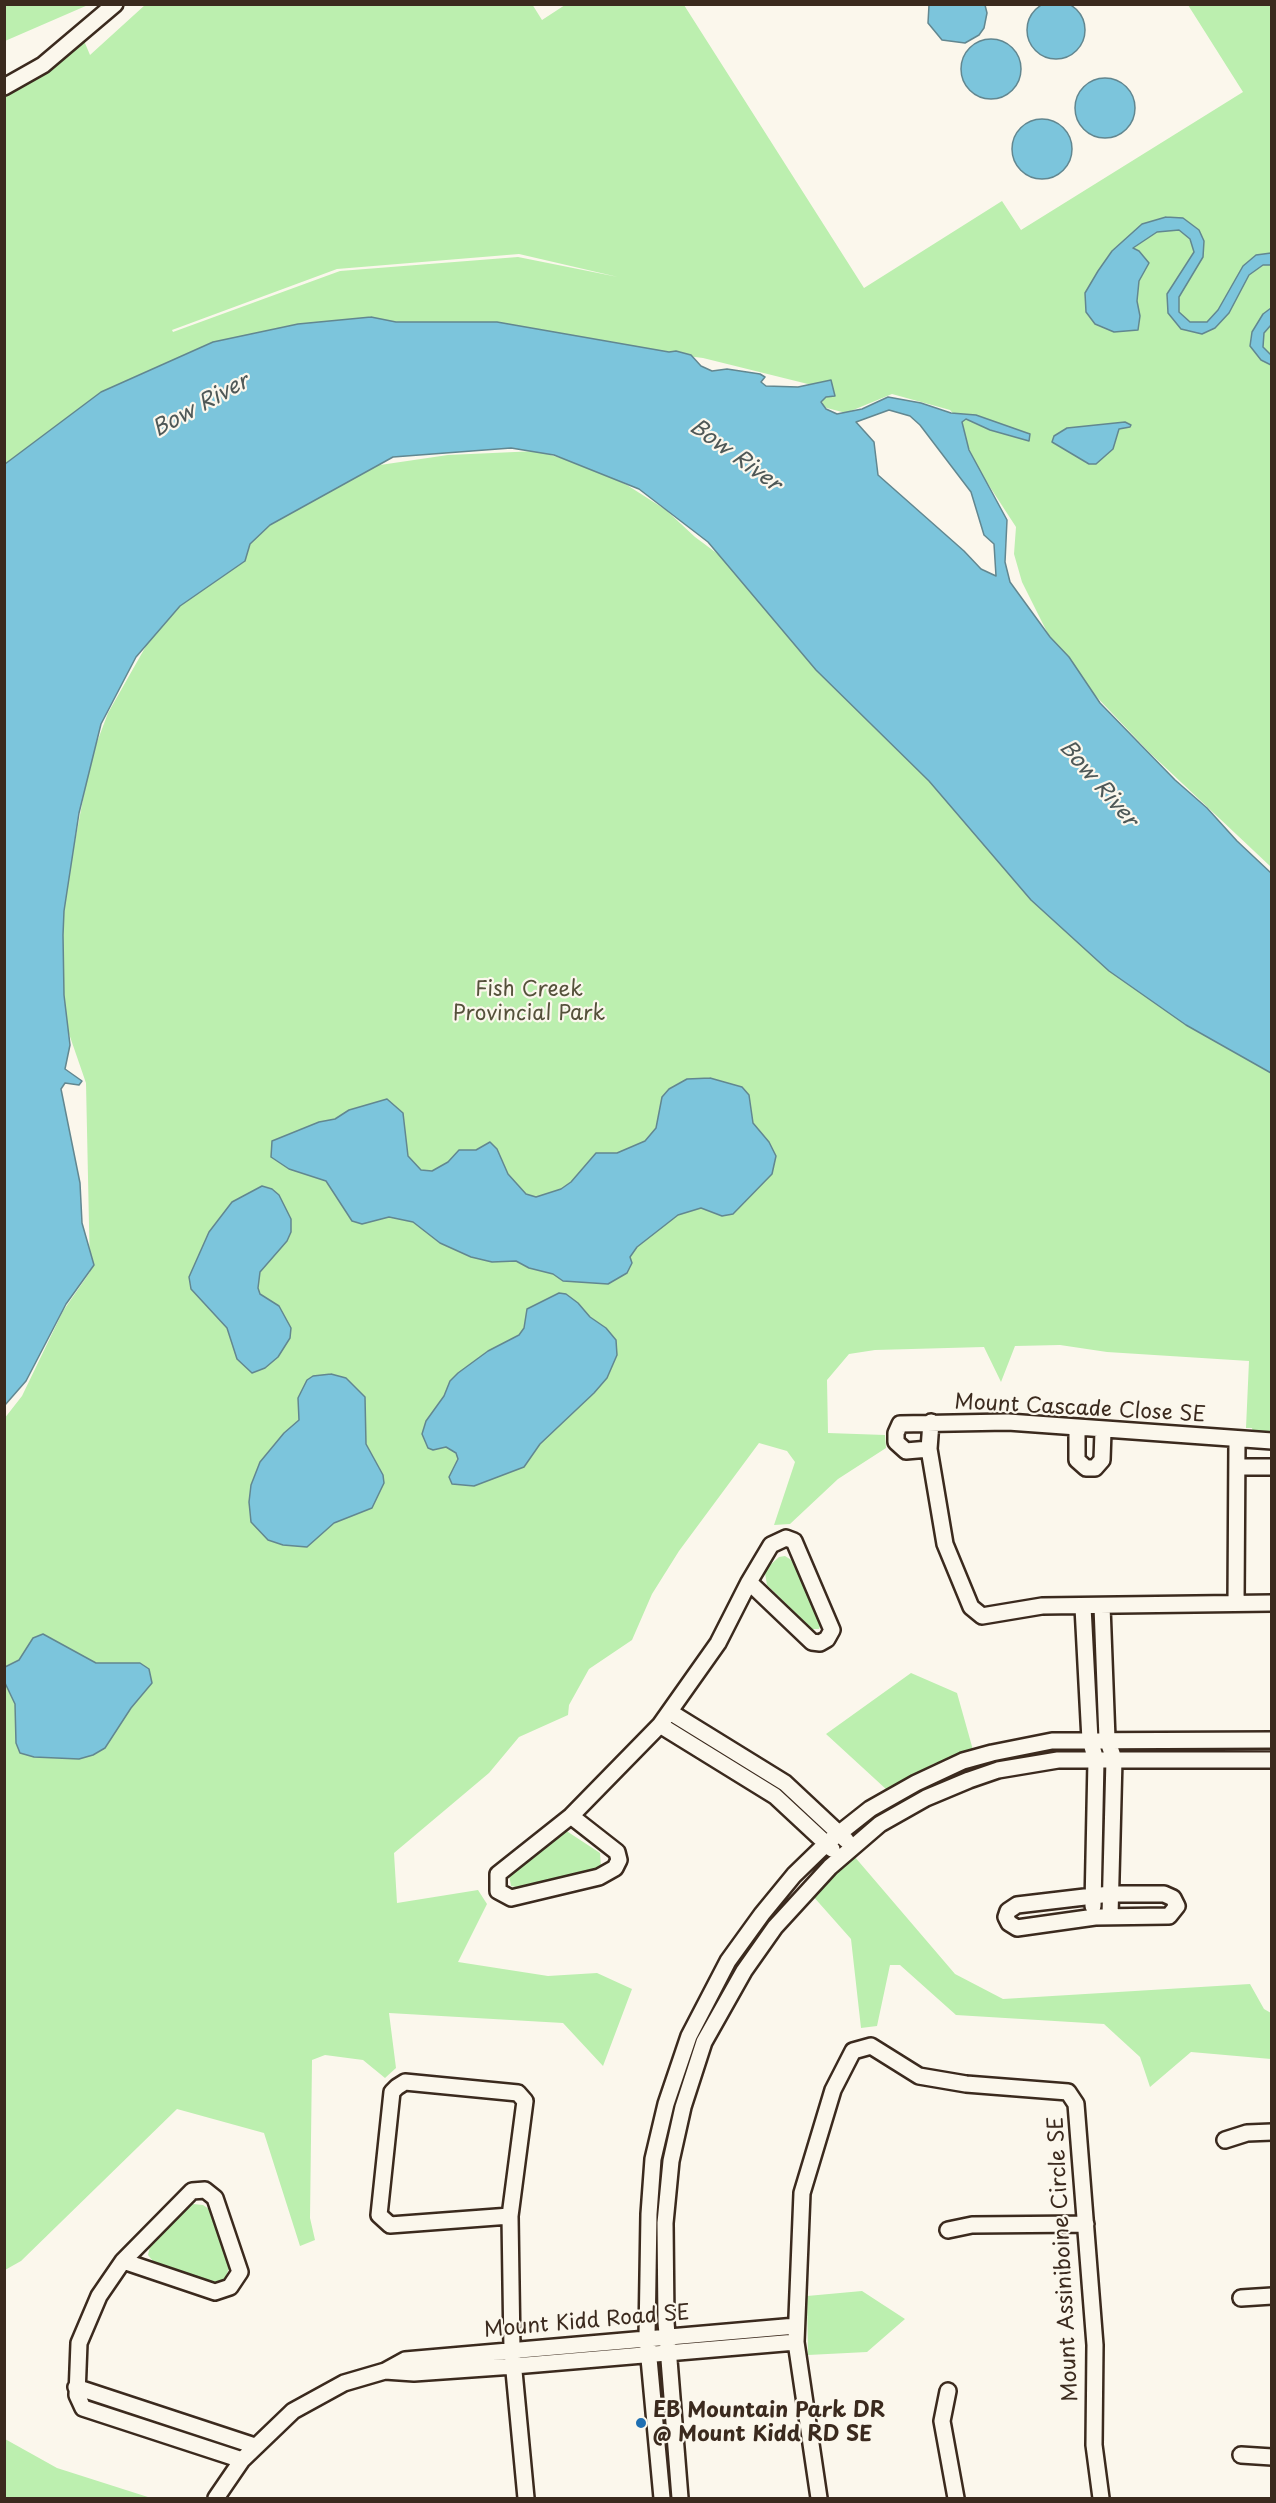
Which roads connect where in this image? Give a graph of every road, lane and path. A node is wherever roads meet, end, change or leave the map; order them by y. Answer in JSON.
{"nodes":[{"id":1,"x":116,"y":4,"type":"edge"},
{"id":2,"x":4,"y":87,"type":"edge"},
{"id":3,"x":931,"y":1422,"type":"junction"},
{"id":4,"x":1077,"y":1429,"type":"junction"},
{"id":5,"x":1103,"y":1431,"type":"junction"},
{"id":6,"x":1237,"y":1440,"type":"junction"},
{"id":7,"x":1272,"y":1441,"type":"edge"},
{"id":8,"x":930,"y":1449,"type":"junction"},
{"id":9,"x":1237,"y":1467,"type":"junction"},
{"id":10,"x":1272,"y":1467,"type":"edge"},
{"id":11,"x":749,"y":1582,"type":"junction"},
{"id":12,"x":1236,"y":1603,"type":"junction"},
{"id":13,"x":1272,"y":1604,"type":"edge"},
{"id":14,"x":1102,"y":1606,"type":"junction"},
{"id":15,"x":1083,"y":1607,"type":"junction"},
{"id":16,"x":670,"y":1712,"type":"junction"},
{"id":17,"x":660,"y":1725,"type":"junction"},
{"id":18,"x":1107,"y":1739,"type":"junction"},
{"id":19,"x":1090,"y":1740,"type":"junction"},
{"id":20,"x":1272,"y":1740,"type":"edge"},
{"id":21,"x":1114,"y":1759,"type":"junction"},
{"id":22,"x":1096,"y":1760,"type":"junction"},
{"id":23,"x":1272,"y":1760,"type":"edge"},
{"id":24,"x":751,"y":1761,"type":"junction"},
{"id":25,"x":744,"y":1775,"type":"junction"},
{"id":26,"x":571,"y":1816,"type":"junction"},
{"id":27,"x":840,"y":1833,"type":"junction"},
{"id":28,"x":826,"y":1843,"type":"junction"},
{"id":29,"x":852,"y":1847,"type":"junction"},
{"id":30,"x":840,"y":1858,"type":"junction"},
{"id":31,"x":1110,"y":1894,"type":"junction"},
{"id":32,"x":1092,"y":1896,"type":"junction"},
{"id":33,"x":1102,"y":1916,"type":"junction"},
{"id":34,"x":1272,"y":2132,"type":"edge"},
{"id":35,"x":1225,"y":2140,"type":"dead end"},
{"id":36,"x":510,"y":2216,"type":"junction"},
{"id":37,"x":1086,"y":2223,"type":"junction"},
{"id":38,"x":948,"y":2230,"type":"dead end"},
{"id":39,"x":123,"y":2261,"type":"junction"},
{"id":40,"x":1272,"y":2296,"type":"edge"},
{"id":41,"x":1241,"y":2298,"type":"dead end"},
{"id":42,"x":796,"y":2326,"type":"junction"},
{"id":43,"x":667,"y":2336,"type":"junction"},
{"id":44,"x":647,"y":2337,"type":"junction"},
{"id":45,"x":796,"y":2342,"type":"junction"},
{"id":46,"x":512,"y":2350,"type":"junction"},
{"id":47,"x":668,"y":2354,"type":"junction"},
{"id":48,"x":648,"y":2355,"type":"junction"},
{"id":49,"x":514,"y":2366,"type":"junction"},
{"id":50,"x":386,"y":2371,"type":"junction"},
{"id":51,"x":76,"y":2387,"type":"junction"},
{"id":52,"x":948,"y":2391,"type":"dead end"},
{"id":53,"x":255,"y":2446,"type":"junction"},
{"id":54,"x":1241,"y":2455,"type":"dead end"},
{"id":55,"x":1272,"y":2457,"type":"edge"},
{"id":56,"x":242,"y":2460,"type":"junction"},
{"id":57,"x":216,"y":2499,"type":"edge"},
{"id":58,"x":526,"y":2499,"type":"edge"},
{"id":59,"x":662,"y":2499,"type":"edge"},
{"id":60,"x":680,"y":2499,"type":"edge"},
{"id":61,"x":819,"y":2499,"type":"edge"},
{"id":62,"x":956,"y":2499,"type":"edge"},
{"id":63,"x":1101,"y":2499,"type":"edge"}],
"edges":[{"from":1,"to":2,"type":"street"},
{"from":3,"to":4,"type":"street","name":"Mount Cascade Close SE"},
{"from":3,"to":8,"type":"street","name":"Mount Cascade Close SE"},
{"from":3,"to":8,"type":"street"},
{"from":4,"to":5,"type":"street","name":"Mount Cascade Close SE"},
{"from":4,"to":5,"type":"street"},
{"from":5,"to":6,"type":"street","name":"Mount Cascade Close SE"},
{"from":6,"to":7,"type":"street","name":"Mount Cascade Close SE"},
{"from":6,"to":9,"type":"street"},
{"from":8,"to":15,"type":"street","name":"Mount Cascade Close SE"},
{"from":9,"to":10,"type":"street"},
{"from":9,"to":12,"type":"street"},
{"from":11,"to":11,"type":"street"},
{"from":11,"to":16,"type":"street"},
{"from":12,"to":13,"type":"street","name":"Mount Cascade Close SE"},
{"from":12,"to":14,"type":"street","name":"Mount Cascade Close SE"},
{"from":14,"to":15,"type":"street","name":"Mount Cascade Close SE"},
{"from":14,"to":18,"type":"street"},
{"from":15,"to":19,"type":"street"},
{"from":16,"to":17,"type":"street"},
{"from":16,"to":24,"type":"street"},
{"from":17,"to":25,"type":"street"},
{"from":17,"to":26,"type":"street"},
{"from":18,"to":19,"type":"street"},
{"from":18,"to":20,"type":"street"},
{"from":18,"to":21,"type":"street"},
{"from":19,"to":22,"type":"street"},
{"from":19,"to":27,"type":"street"},
{"from":21,"to":22,"type":"street"},
{"from":21,"to":23,"type":"street"},
{"from":21,"to":31,"type":"street"},
{"from":22,"to":29,"type":"street"},
{"from":22,"to":32,"type":"street"},
{"from":24,"to":25,"type":"street"},
{"from":24,"to":27,"type":"street"},
{"from":25,"to":28,"type":"street"},
{"from":26,"to":26,"type":"street"},
{"from":27,"to":28,"type":"street"},
{"from":27,"to":29,"type":"street"},
{"from":28,"to":30,"type":"street"},
{"from":28,"to":44,"type":"street"},
{"from":29,"to":30,"type":"street"},
{"from":30,"to":43,"type":"street"},
{"from":31,"to":32,"type":"street"},
{"from":31,"to":33,"type":"street"},
{"from":31,"to":33,"type":"street"},
{"from":32,"to":33,"type":"street"},
{"from":32,"to":33,"type":"street"},
{"from":34,"to":35,"type":"street"},
{"from":36,"to":36,"type":"street"},
{"from":36,"to":46,"type":"street"},
{"from":37,"to":38,"type":"street"},
{"from":37,"to":42,"type":"street","name":"Mount Assiniboine Circle SE"},
{"from":37,"to":63,"type":"street","name":"Mount Assiniboine Circle SE"},
{"from":39,"to":39,"type":"street"},
{"from":39,"to":51,"type":"street"},
{"from":40,"to":41,"type":"street"},
{"from":42,"to":43,"type":"street","name":"Mount Kidd Road SE"},
{"from":42,"to":45,"type":"street","name":"Mount Assiniboine Circle SE"},
{"from":43,"to":44,"type":"street","name":"Mount Kidd Road SE"},
{"from":43,"to":47,"type":"street"},
{"from":44,"to":46,"type":"street","name":"Mount Kidd Road SE"},
{"from":44,"to":48,"type":"street"},
{"from":45,"to":47,"type":"street","name":"Mount Kidd Road SE"},
{"from":45,"to":61,"type":"street","name":"Mount Assiniboine Circle SE"},
{"from":46,"to":49,"type":"street"},
{"from":46,"to":50,"type":"street","name":"Mount Kidd Road SE"},
{"from":47,"to":48,"type":"street","name":"Mount Kidd Road SE"},
{"from":47,"to":60,"type":"street"},
{"from":48,"to":49,"type":"street","name":"Mount Kidd Road SE"},
{"from":48,"to":59,"type":"street"},
{"from":49,"to":50,"type":"street","name":"Mount Kidd Road SE"},
{"from":49,"to":58,"type":"street"},
{"from":50,"to":53,"type":"street","name":"Mount Kidd Road SE"},
{"from":51,"to":53,"type":"street"},
{"from":51,"to":56,"type":"street"},
{"from":52,"to":62,"type":"street"},
{"from":53,"to":56,"type":"street","name":"Mount Kidd Road SE"},
{"from":54,"to":55,"type":"street"},
{"from":56,"to":57,"type":"street","name":"Mount Kidd Road SE"}]}
